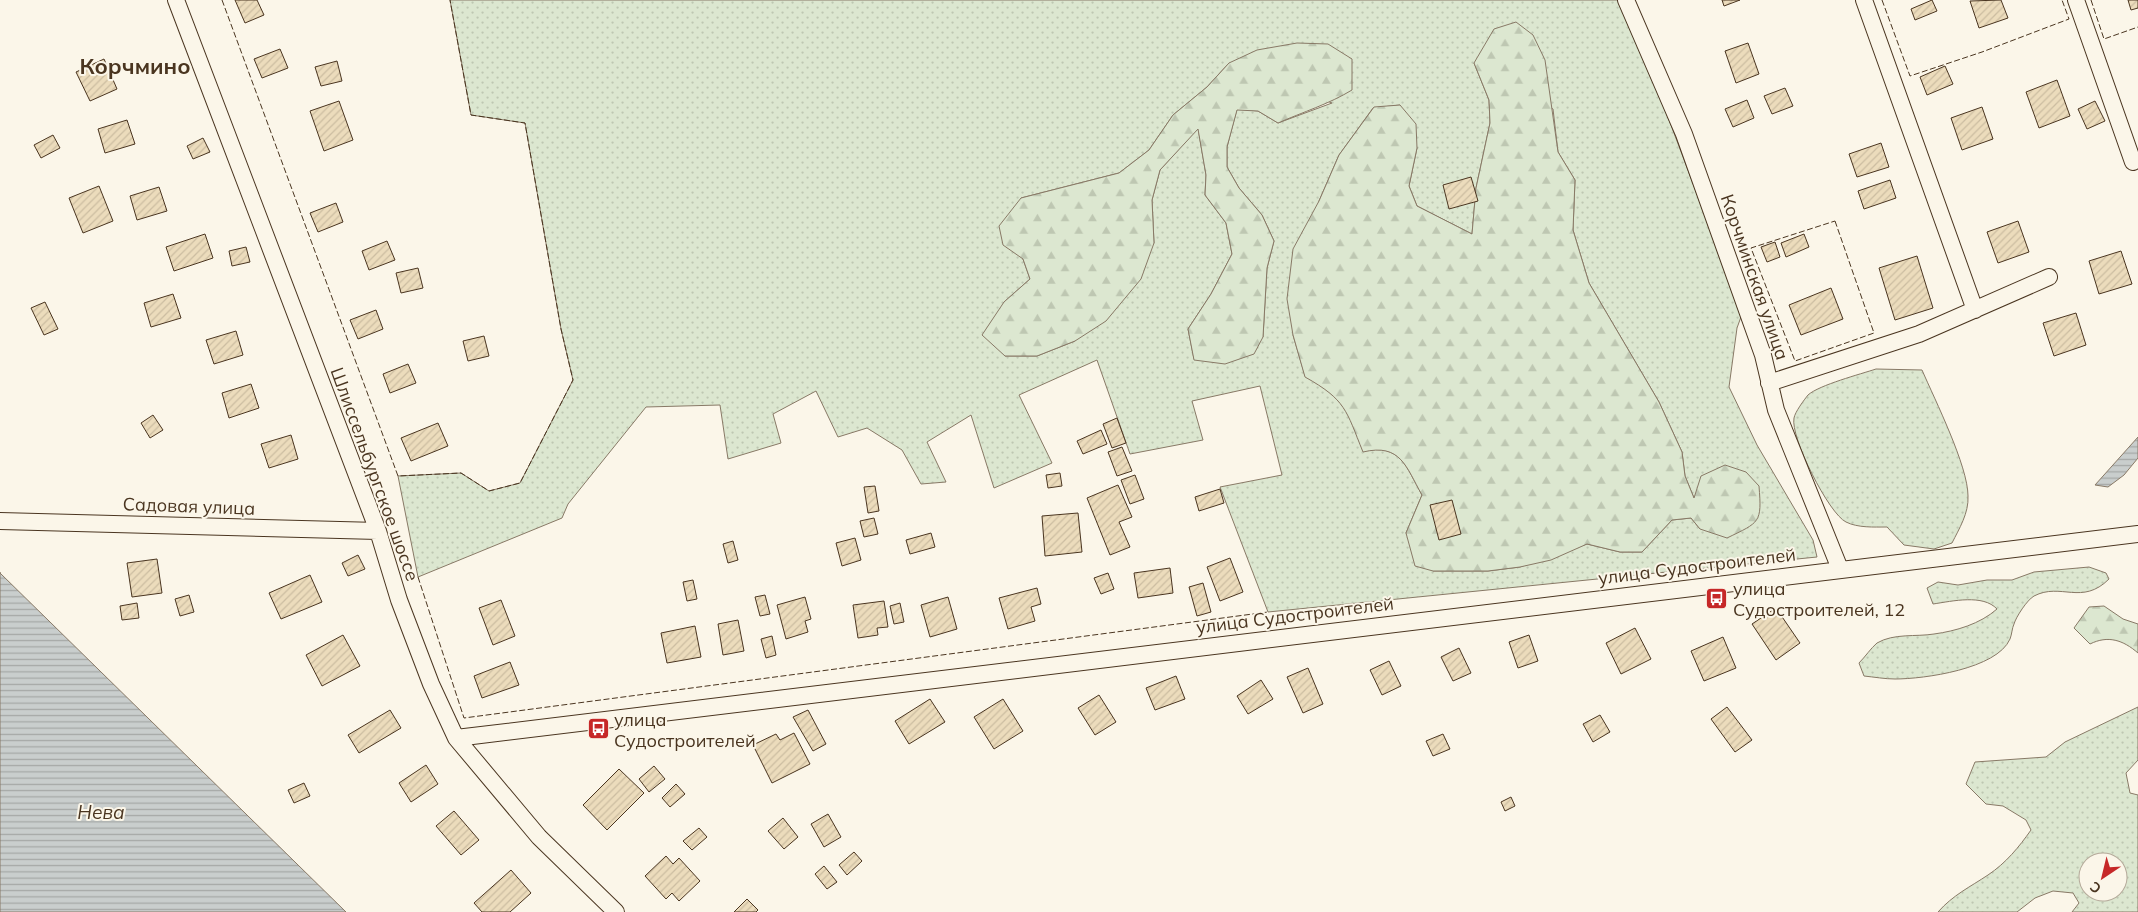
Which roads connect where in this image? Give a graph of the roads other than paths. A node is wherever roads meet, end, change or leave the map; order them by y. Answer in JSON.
{"nodes":[{"id":1,"x":176,"y":0,"type":"edge"},
{"id":2,"x":1626,"y":0,"type":"edge"},
{"id":3,"x":1864,"y":0,"type":"edge"},
{"id":4,"x":2076,"y":0,"type":"edge"},
{"id":5,"x":2133,"y":162,"type":"dead end"},
{"id":6,"x":2049,"y":276,"type":"dead end"},
{"id":7,"x":1975,"y":310,"type":"junction"},
{"id":8,"x":1769,"y":383,"type":"junction"},
{"id":9,"x":2,"y":521,"type":"edge"},
{"id":10,"x":378,"y":531,"type":"junction"},
{"id":11,"x":2138,"y":534,"type":"edge"},
{"id":12,"x":1840,"y":569,"type":"junction"},
{"id":13,"x":456,"y":738,"type":"junction"},
{"id":14,"x":616,"y":912,"type":"edge"}],
"edges":[{"from":1,"to":10,"type":"street","name":"Шлиссельбургское шоссе"},
{"from":2,"to":8,"type":"street","name":"Корчминская улица"},
{"from":3,"to":7,"type":"street"},
{"from":4,"to":5,"type":"street"},
{"from":6,"to":7,"type":"street"},
{"from":7,"to":8,"type":"street"},
{"from":8,"to":12,"type":"street","name":"Корчминская улица"},
{"from":9,"to":10,"type":"street","name":"Садовая улица"},
{"from":10,"to":13,"type":"street","name":"Шлиссельбургское шоссе"},
{"from":11,"to":12,"type":"street","name":"улица Судостроителей"},
{"from":12,"to":13,"type":"street","name":"улица Судостроителей"},
{"from":13,"to":14,"type":"street","name":"Шлиссельбургское шоссе"}]}
